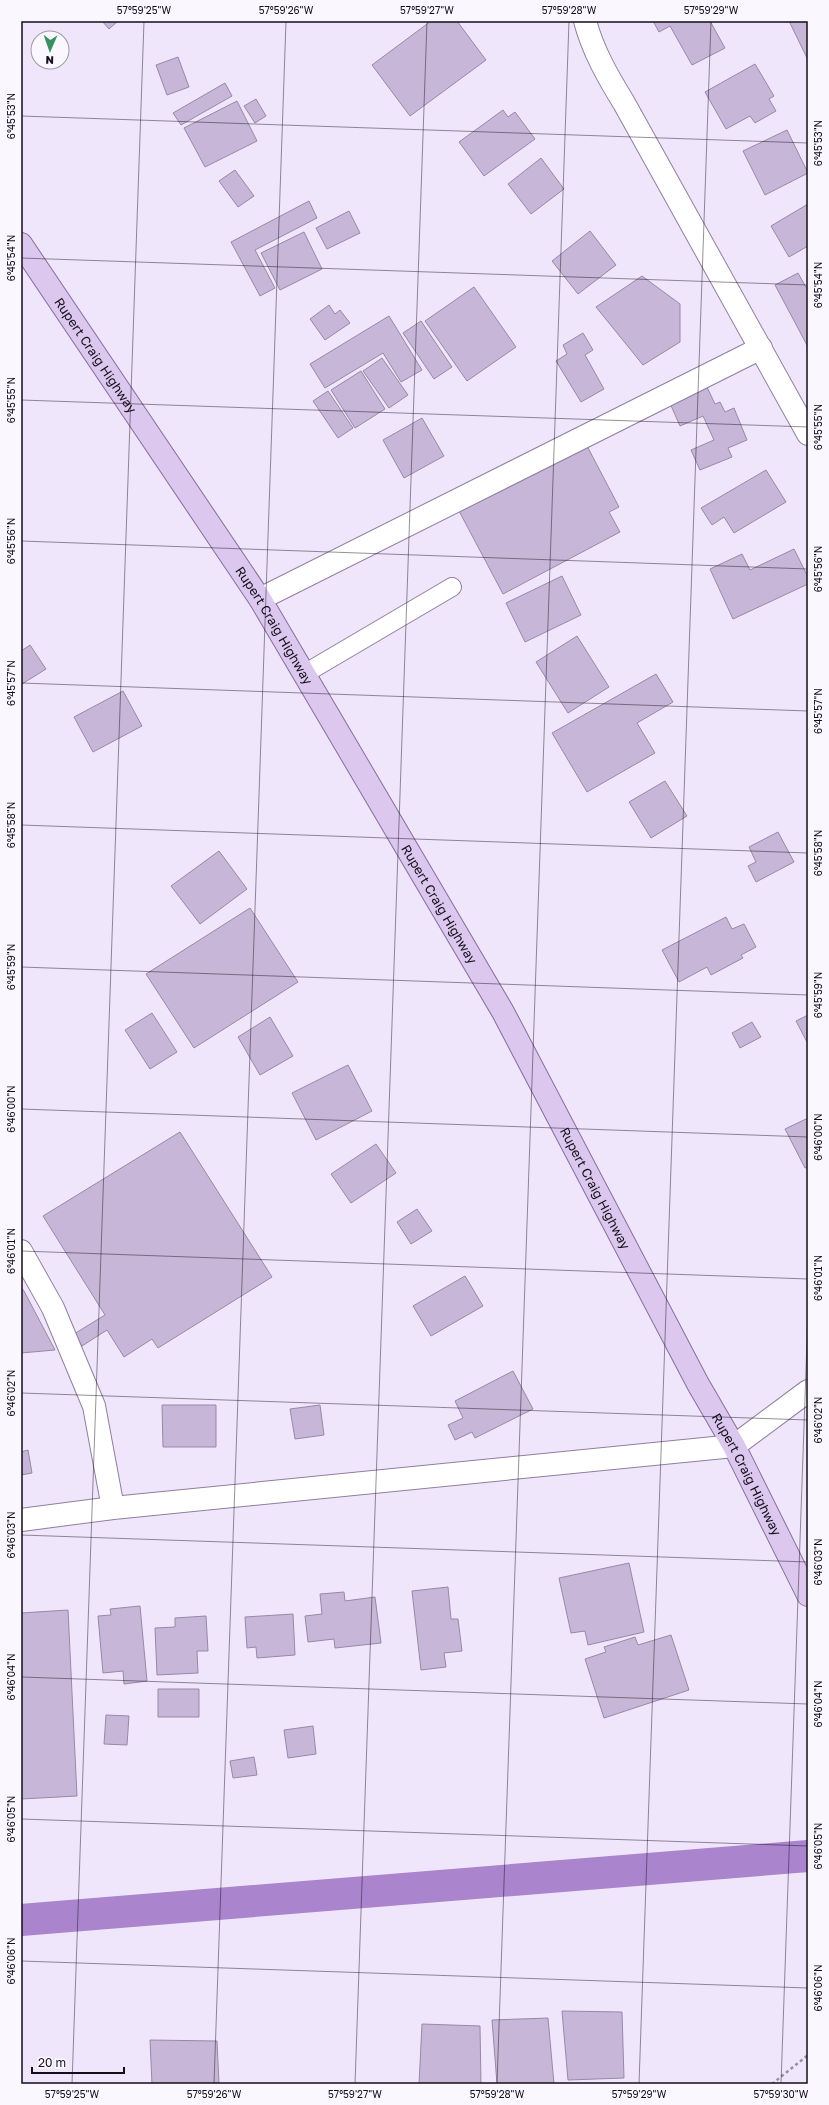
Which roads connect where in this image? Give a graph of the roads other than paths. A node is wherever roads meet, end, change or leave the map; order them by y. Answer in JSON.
{"nodes":[{"id":1,"x":585,"y":21,"type":"edge"},
{"id":2,"x":21,"y":244,"type":"edge"},
{"id":3,"x":761,"y":348,"type":"junction"},
{"id":4,"x":808,"y":434,"type":"edge"},
{"id":5,"x":452,"y":587,"type":"dead end"},
{"id":6,"x":260,"y":599,"type":"junction"},
{"id":7,"x":304,"y":674,"type":"junction"},
{"id":8,"x":21,"y":1251,"type":"edge"},
{"id":9,"x":808,"y":1391,"type":"edge"},
{"id":10,"x":734,"y":1446,"type":"junction"},
{"id":11,"x":113,"y":1508,"type":"junction"},
{"id":12,"x":21,"y":1520,"type":"edge"},
{"id":13,"x":808,"y":1594,"type":"edge"}],
"edges":[{"from":1,"to":3,"type":"street"},
{"from":2,"to":6,"type":"main road","name":"Rupert Craig Highway"},
{"from":3,"to":4,"type":"street"},
{"from":3,"to":6,"type":"street"},
{"from":5,"to":7,"type":"lane"},
{"from":6,"to":7,"type":"main road","name":"Rupert Craig Highway"},
{"from":7,"to":10,"type":"main road","name":"Rupert Craig Highway"},
{"from":8,"to":11,"type":"street"},
{"from":9,"to":10,"type":"street"},
{"from":10,"to":11,"type":"street"},
{"from":10,"to":13,"type":"main road","name":"Rupert Craig Highway"},
{"from":11,"to":12,"type":"street"}]}
